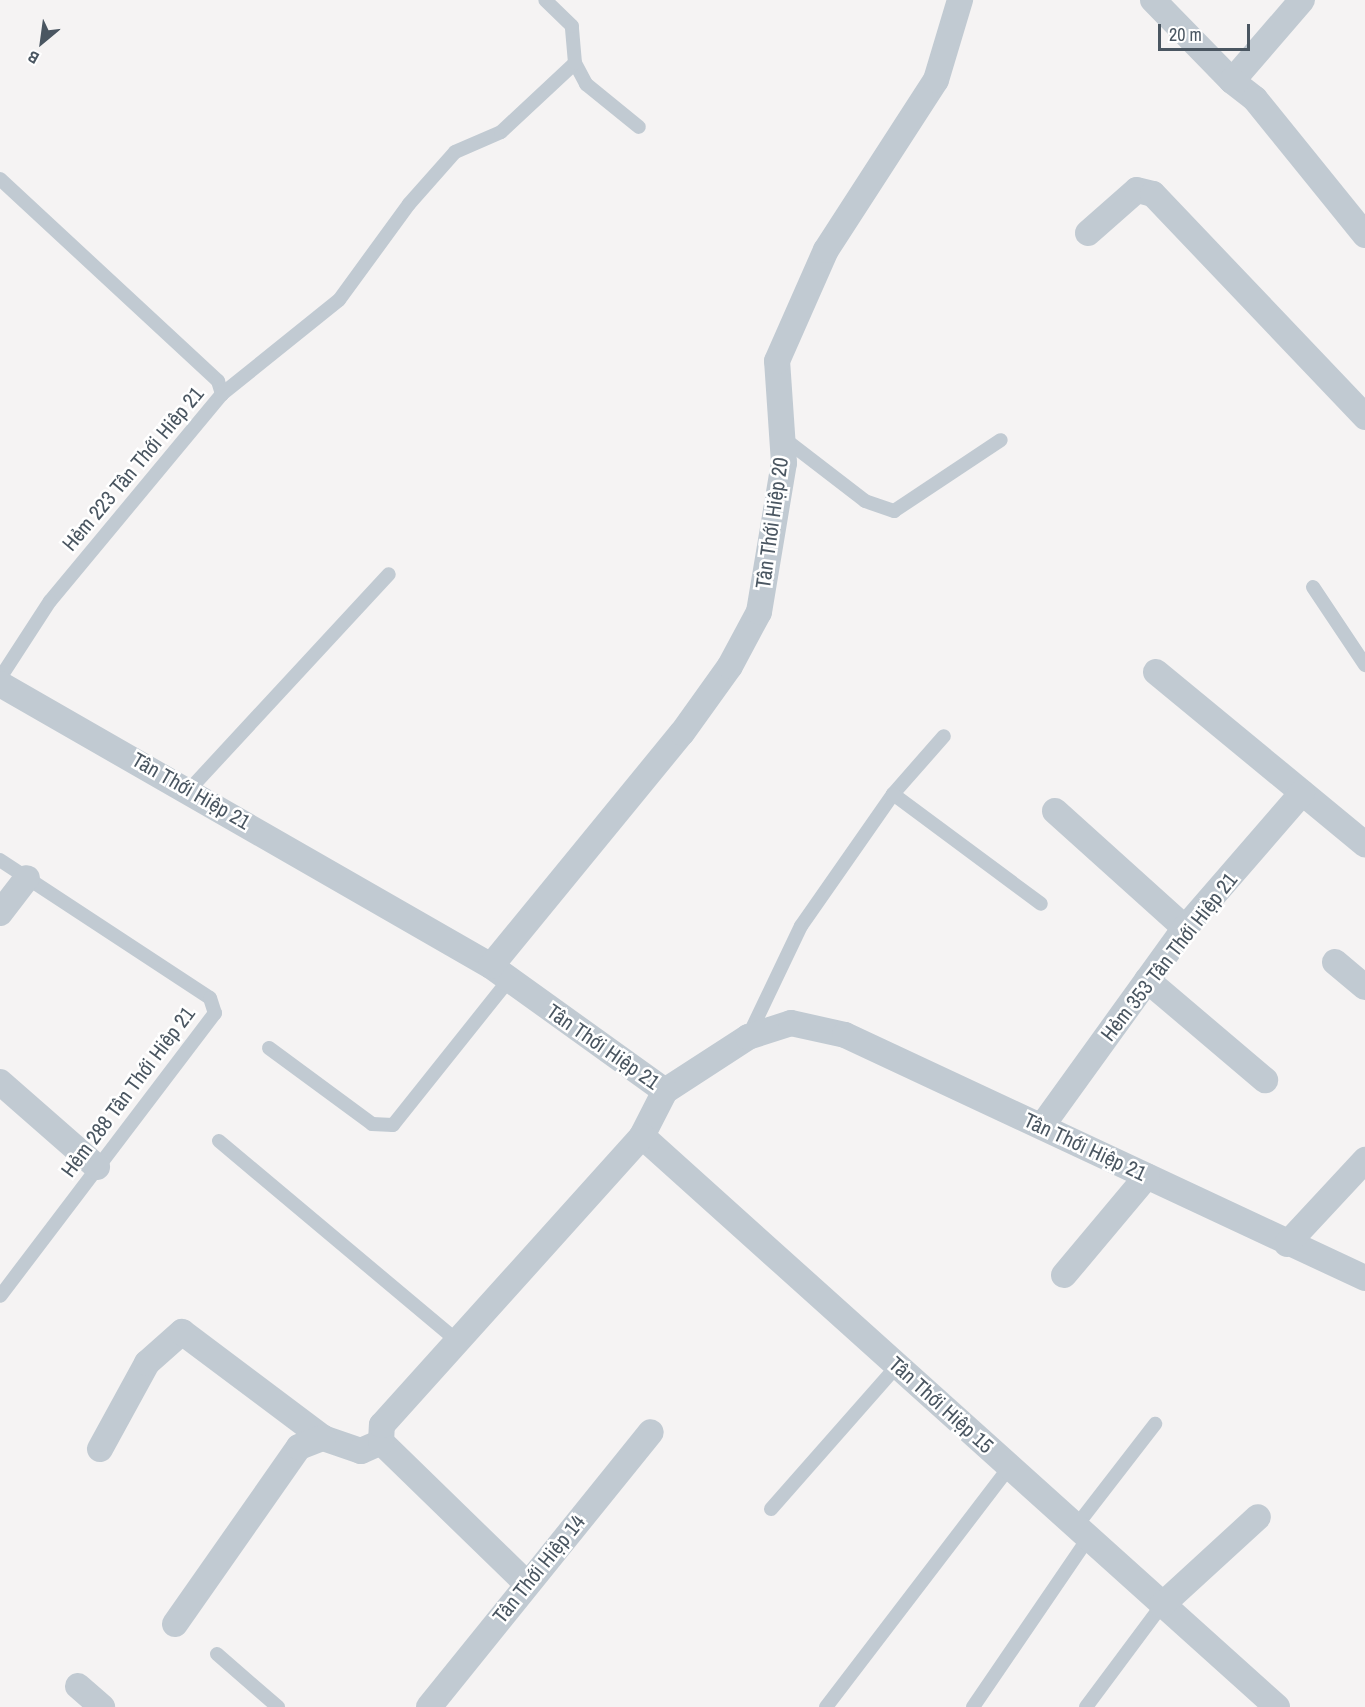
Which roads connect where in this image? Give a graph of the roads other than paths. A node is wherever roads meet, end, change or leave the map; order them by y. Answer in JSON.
{"nodes":[{"id":1,"x":545,"y":0,"type":"edge"},
{"id":2,"x":960,"y":0,"type":"edge"},
{"id":3,"x":1153,"y":0,"type":"edge"},
{"id":4,"x":1297,"y":2,"type":"edge"},
{"id":5,"x":575,"y":63,"type":"junction"},
{"id":6,"x":1232,"y":81,"type":"junction"},
{"id":7,"x":639,"y":127,"type":"dead end"},
{"id":8,"x":0,"y":179,"type":"edge"},
{"id":9,"x":1088,"y":233,"type":"dead end"},
{"id":10,"x":1365,"y":235,"type":"edge"},
{"id":11,"x":222,"y":394,"type":"junction"},
{"id":12,"x":1365,"y":417,"type":"edge"},
{"id":13,"x":782,"y":437,"type":"junction"},
{"id":14,"x":1001,"y":440,"type":"dead end"},
{"id":15,"x":389,"y":574,"type":"dead end"},
{"id":16,"x":1313,"y":587,"type":"dead end"},
{"id":17,"x":1365,"y":665,"type":"edge"},
{"id":18,"x":1156,"y":672,"type":"dead end"},
{"id":19,"x":0,"y":678,"type":"edge"},
{"id":20,"x":0,"y":684,"type":"edge"},
{"id":21,"x":944,"y":736,"type":"dead end"},
{"id":22,"x":189,"y":790,"type":"junction"},
{"id":23,"x":1302,"y":793,"type":"junction"},
{"id":24,"x":893,"y":794,"type":"junction"},
{"id":25,"x":1055,"y":811,"type":"dead end"},
{"id":26,"x":1365,"y":844,"type":"edge"},
{"id":27,"x":0,"y":860,"type":"edge"},
{"id":28,"x":27,"y":878,"type":"junction"},
{"id":29,"x":1041,"y":903,"type":"dead end"},
{"id":30,"x":0,"y":913,"type":"edge"},
{"id":31,"x":1185,"y":928,"type":"junction"},
{"id":32,"x":1335,"y":962,"type":"dead end"},
{"id":33,"x":500,"y":973,"type":"junction"},
{"id":34,"x":1147,"y":980,"type":"junction"},
{"id":35,"x":1365,"y":987,"type":"edge"},
{"id":36,"x":748,"y":1037,"type":"junction"},
{"id":37,"x":269,"y":1048,"type":"dead end"},
{"id":38,"x":1265,"y":1080,"type":"dead end"},
{"id":39,"x":0,"y":1082,"type":"edge"},
{"id":40,"x":665,"y":1091,"type":"junction"},
{"id":41,"x":1042,"y":1126,"type":"junction"},
{"id":42,"x":642,"y":1136,"type":"junction"},
{"id":43,"x":219,"y":1142,"type":"dead end"},
{"id":44,"x":1365,"y":1160,"type":"edge"},
{"id":45,"x":97,"y":1167,"type":"junction"},
{"id":46,"x":1147,"y":1176,"type":"junction"},
{"id":47,"x":1287,"y":1244,"type":"junction"},
{"id":48,"x":1064,"y":1275,"type":"dead end"},
{"id":49,"x":1365,"y":1278,"type":"edge"},
{"id":50,"x":0,"y":1296,"type":"edge"},
{"id":51,"x":457,"y":1341,"type":"junction"},
{"id":52,"x":897,"y":1366,"type":"junction"},
{"id":53,"x":1155,"y":1424,"type":"dead end"},
{"id":54,"x":651,"y":1432,"type":"dead end"},
{"id":55,"x":323,"y":1438,"type":"junction"},
{"id":56,"x":381,"y":1442,"type":"junction"},
{"id":57,"x":100,"y":1449,"type":"dead end"},
{"id":58,"x":1010,"y":1466,"type":"junction"},
{"id":59,"x":771,"y":1509,"type":"dead end"},
{"id":60,"x":1258,"y":1517,"type":"dead end"},
{"id":61,"x":1083,"y":1531,"type":"junction"},
{"id":62,"x":526,"y":1583,"type":"junction"},
{"id":63,"x":1162,"y":1605,"type":"junction"},
{"id":64,"x":175,"y":1624,"type":"dead end"},
{"id":65,"x":217,"y":1654,"type":"dead end"},
{"id":66,"x":78,"y":1686,"type":"dead end"},
{"id":67,"x":102,"y":1707,"type":"edge"},
{"id":68,"x":278,"y":1707,"type":"edge"},
{"id":69,"x":429,"y":1707,"type":"edge"},
{"id":70,"x":826,"y":1707,"type":"edge"},
{"id":71,"x":973,"y":1707,"type":"edge"},
{"id":72,"x":1086,"y":1707,"type":"edge"},
{"id":73,"x":1277,"y":1707,"type":"edge"}],
"edges":[{"from":1,"to":5,"type":"lane"},
{"from":2,"to":13,"type":"street","name":"Tân Thới Hiệp 20"},
{"from":3,"to":6,"type":"street"},
{"from":4,"to":6,"type":"street"},
{"from":5,"to":7,"type":"lane"},
{"from":5,"to":11,"type":"lane"},
{"from":6,"to":10,"type":"street"},
{"from":8,"to":11,"type":"lane","name":"Hẻm 223 Tân Thới Hiêp 21"},
{"from":9,"to":12,"type":"street"},
{"from":11,"to":19,"type":"lane","name":"Hẻm 223 Tân Thới Hiêp 21"},
{"from":13,"to":14,"type":"lane"},
{"from":13,"to":33,"type":"street","name":"Tân Thới Hiệp 20"},
{"from":15,"to":22,"type":"lane"},
{"from":16,"to":17,"type":"lane"},
{"from":18,"to":23,"type":"street"},
{"from":20,"to":22,"type":"street","name":"Tân Thới Hiệp 21"},
{"from":21,"to":24,"type":"lane"},
{"from":22,"to":33,"type":"street","name":"Tân Thới Hiệp 21"},
{"from":23,"to":26,"type":"street"},
{"from":23,"to":31,"type":"street","name":"Hẻm 353 Tân Thới Hiệp 21"},
{"from":24,"to":29,"type":"lane"},
{"from":24,"to":36,"type":"lane"},
{"from":25,"to":31,"type":"street"},
{"from":27,"to":28,"type":"lane","name":"Hẻm 288 Tân Thới Hiêp 21"},
{"from":28,"to":30,"type":"street"},
{"from":28,"to":45,"type":"lane","name":"Hẻm 288 Tân Thới Hiêp 21"},
{"from":31,"to":34,"type":"street","name":"Hẻm 353 Tân Thới Hiệp 21"},
{"from":32,"to":35,"type":"street"},
{"from":33,"to":37,"type":"lane"},
{"from":33,"to":40,"type":"street","name":"Tân Thới Hiệp 21"},
{"from":34,"to":38,"type":"street"},
{"from":34,"to":41,"type":"street","name":"Hẻm 353 Tân Thới Hiệp 21"},
{"from":36,"to":40,"type":"street","name":"Tân Thới Hiệp 21"},
{"from":36,"to":41,"type":"street","name":"Tân Thới Hiệp 21"},
{"from":39,"to":45,"type":"street"},
{"from":40,"to":42,"type":"street"},
{"from":41,"to":46,"type":"street","name":"Tân Thới Hiệp 21"},
{"from":42,"to":51,"type":"street"},
{"from":42,"to":52,"type":"street","name":"Tân Thới Hiệp 15"},
{"from":43,"to":51,"type":"lane"},
{"from":44,"to":47,"type":"street"},
{"from":45,"to":50,"type":"lane","name":"Hẻm 288 Tân Thới Hiêp 21"},
{"from":46,"to":47,"type":"street","name":"Tân Thới Hiệp 21"},
{"from":46,"to":48,"type":"street"},
{"from":47,"to":49,"type":"street","name":"Tân Thới Hiệp 21"},
{"from":51,"to":56,"type":"street"},
{"from":52,"to":58,"type":"street","name":"Tân Thới Hiệp 15"},
{"from":52,"to":59,"type":"lane"},
{"from":53,"to":61,"type":"lane"},
{"from":54,"to":62,"type":"street","name":"Tân Thới Hiệp 14"},
{"from":55,"to":56,"type":"street"},
{"from":55,"to":57,"type":"street"},
{"from":55,"to":64,"type":"street"},
{"from":56,"to":62,"type":"street"},
{"from":58,"to":61,"type":"street","name":"Tân Thới Hiệp 15"},
{"from":58,"to":70,"type":"lane"},
{"from":60,"to":63,"type":"street"},
{"from":61,"to":63,"type":"street","name":"Tân Thới Hiệp 15"},
{"from":61,"to":71,"type":"lane"},
{"from":62,"to":69,"type":"street","name":"Tân Thới Hiệp 14"},
{"from":63,"to":72,"type":"lane"},
{"from":63,"to":73,"type":"street","name":"Tân Thới Hiệp 15"},
{"from":65,"to":68,"type":"lane"},
{"from":66,"to":67,"type":"street"}]}
